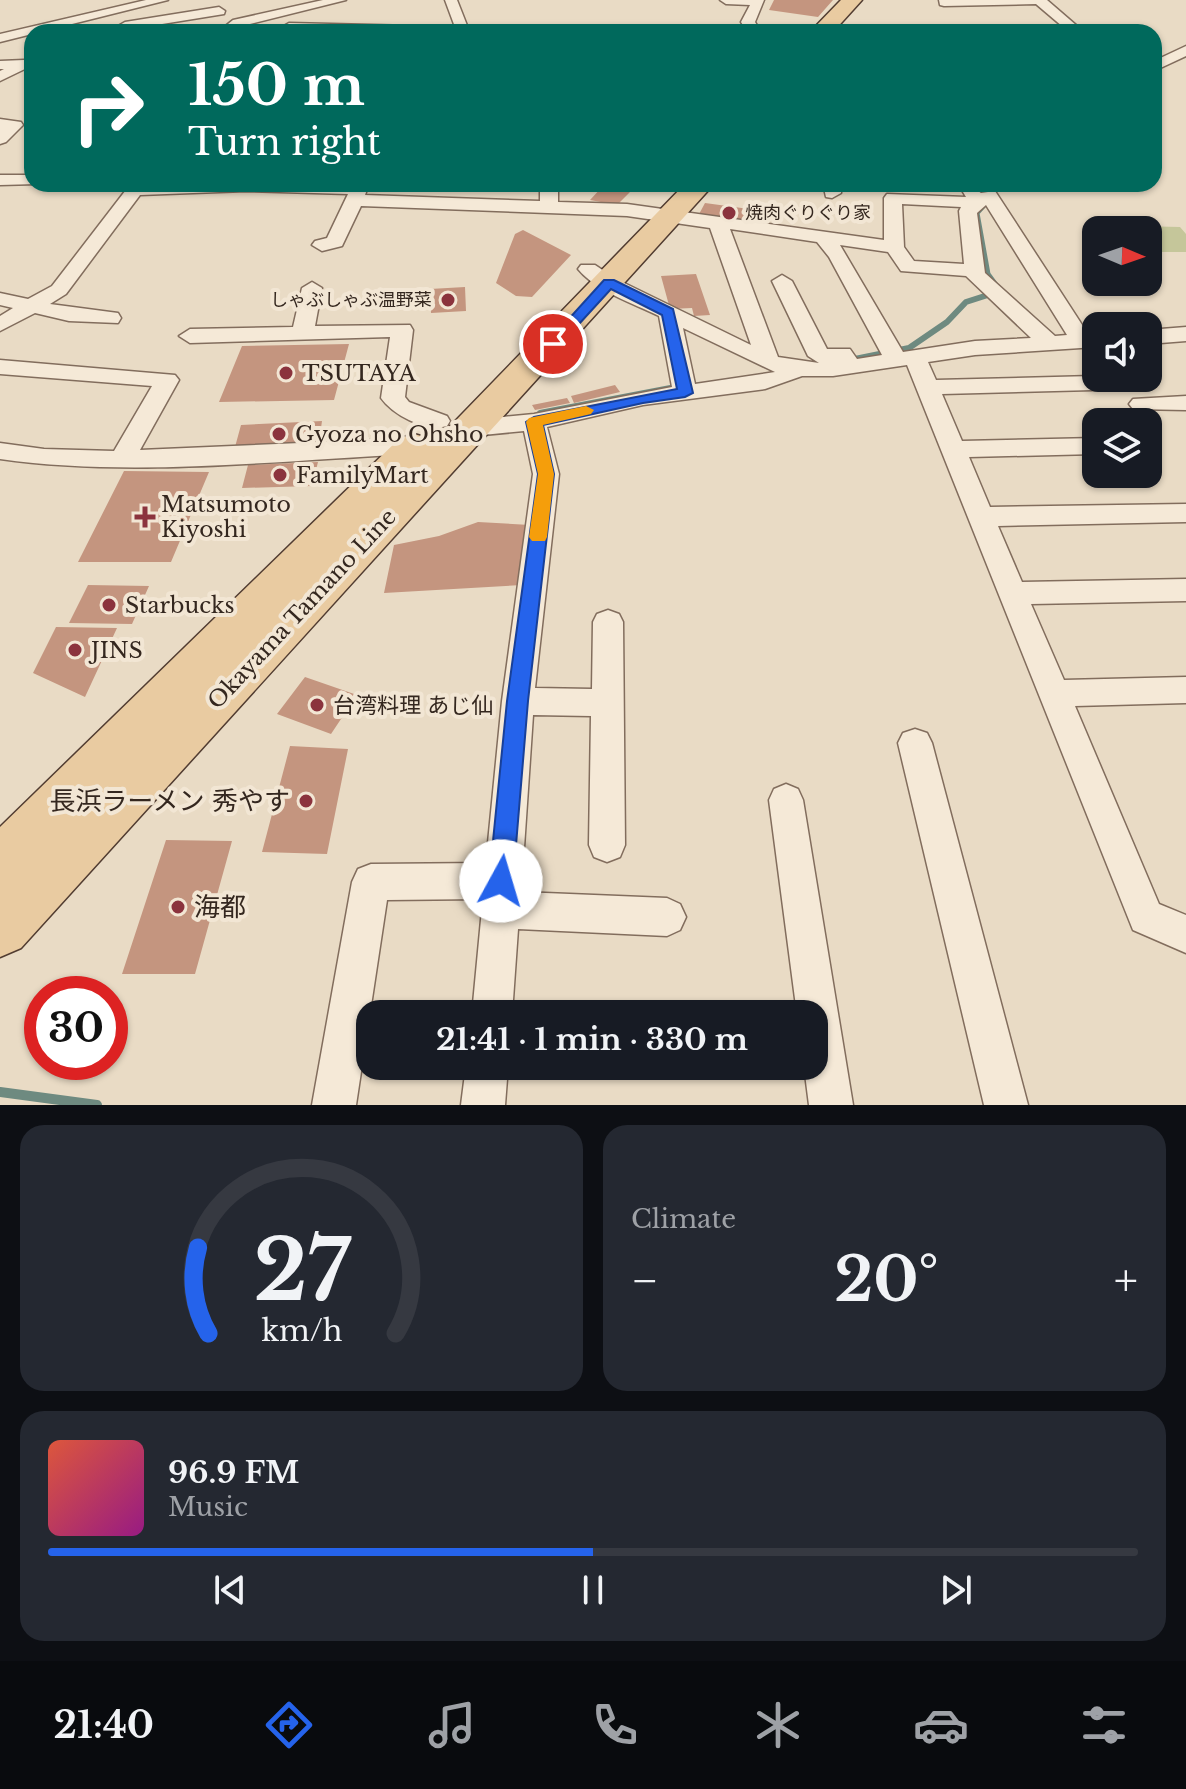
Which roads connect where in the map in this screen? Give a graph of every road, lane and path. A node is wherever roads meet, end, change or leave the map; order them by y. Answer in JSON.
{"nodes":[{"id":1,"x":141,"y":0,"type":"edge"},
{"id":2,"x":162,"y":0,"type":"edge"},
{"id":3,"x":200,"y":0,"type":"edge"},
{"id":4,"x":451,"y":0,"type":"edge"},
{"id":5,"x":726,"y":0,"type":"edge"},
{"id":6,"x":758,"y":0,"type":"edge"},
{"id":7,"x":852,"y":0,"type":"edge"},
{"id":8,"x":873,"y":0,"type":"edge"},
{"id":9,"x":1039,"y":0,"type":"edge"},
{"id":10,"x":327,"y":2,"type":"edge"},
{"id":11,"x":944,"y":2,"type":"dead end"},
{"id":12,"x":299,"y":10,"type":"junction"},
{"id":13,"x":219,"y":11,"type":"junction"},
{"id":14,"x":98,"y":16,"type":"junction"},
{"id":15,"x":238,"y":23,"type":"joint"},
{"id":16,"x":47,"y":24,"type":"edge"},
{"id":17,"x":59,"y":24,"type":"edge"},
{"id":18,"x":96,"y":24,"type":"edge"},
{"id":19,"x":140,"y":24,"type":"edge"},
{"id":20,"x":293,"y":24,"type":"edge"},
{"id":21,"x":331,"y":24,"type":"edge"},
{"id":22,"x":464,"y":24,"type":"edge"},
{"id":23,"x":749,"y":24,"type":"edge"},
{"id":24,"x":829,"y":24,"type":"edge"},
{"id":25,"x":850,"y":24,"type":"edge"},
{"id":26,"x":1068,"y":24,"type":"edge"},
{"id":27,"x":24,"y":30,"type":"edge"},
{"id":28,"x":24,"y":31,"type":"edge"},
{"id":29,"x":0,"y":36,"type":"edge"},
{"id":30,"x":24,"y":45,"type":"edge"},
{"id":31,"x":0,"y":50,"type":"edge"},
{"id":32,"x":1186,"y":50,"type":"edge"},
{"id":33,"x":1162,"y":63,"type":"edge"},
{"id":34,"x":0,"y":65,"type":"edge"},
{"id":35,"x":24,"y":69,"type":"edge"},
{"id":36,"x":0,"y":77,"type":"edge"},
{"id":37,"x":0,"y":124,"type":"edge"},
{"id":38,"x":21,"y":140,"type":"dead end"},
{"id":39,"x":0,"y":141,"type":"edge"},
{"id":40,"x":0,"y":180,"type":"edge"},
{"id":41,"x":24,"y":180,"type":"edge"},
{"id":42,"x":133,"y":192,"type":"edge"},
{"id":43,"x":358,"y":192,"type":"edge"},
{"id":44,"x":386,"y":192,"type":"edge"},
{"id":45,"x":549,"y":192,"type":"edge"},
{"id":46,"x":685,"y":192,"type":"edge"},
{"id":47,"x":413,"y":193,"type":"edge"},
{"id":48,"x":979,"y":195,"type":"junction"},
{"id":49,"x":661,"y":205,"type":"edge"},
{"id":50,"x":549,"y":208,"type":"junction"},
{"id":51,"x":718,"y":224,"type":"junction"},
{"id":52,"x":823,"y":236,"type":"junction"},
{"id":53,"x":322,"y":245,"type":"dead end"},
{"id":54,"x":894,"y":247,"type":"junction"},
{"id":55,"x":975,"y":271,"type":"junction"},
{"id":56,"x":598,"y":276,"type":"junction"},
{"id":57,"x":782,"y":281,"type":"dead end"},
{"id":58,"x":312,"y":288,"type":"dead end"},
{"id":59,"x":0,"y":299,"type":"edge"},
{"id":60,"x":28,"y":308,"type":"junction"},
{"id":61,"x":669,"y":312,"type":"junction"},
{"id":62,"x":110,"y":318,"type":"dead end"},
{"id":63,"x":0,"y":325,"type":"edge"},
{"id":64,"x":1082,"y":331,"type":"edge"},
{"id":65,"x":302,"y":334,"type":"junction"},
{"id":66,"x":1186,"y":334,"type":"edge"},
{"id":67,"x":190,"y":336,"type":"dead end"},
{"id":68,"x":1162,"y":336,"type":"edge"},
{"id":69,"x":1082,"y":341,"type":"edge"},
{"id":70,"x":1050,"y":343,"type":"junction"},
{"id":71,"x":900,"y":355,"type":"junction"},
{"id":72,"x":768,"y":361,"type":"junction"},
{"id":73,"x":848,"y":362,"type":"junction"},
{"id":74,"x":0,"y":367,"type":"edge"},
{"id":75,"x":797,"y":369,"type":"junction"},
{"id":76,"x":1082,"y":383,"type":"edge"},
{"id":77,"x":927,"y":387,"type":"junction"},
{"id":78,"x":684,"y":388,"type":"junction"},
{"id":79,"x":1186,"y":403,"type":"edge"},
{"id":80,"x":1141,"y":404,"type":"dead end"},
{"id":81,"x":534,"y":422,"type":"junction"},
{"id":82,"x":442,"y":432,"type":"junction"},
{"id":83,"x":1082,"y":446,"type":"edge"},
{"id":84,"x":952,"y":449,"type":"junction"},
{"id":85,"x":0,"y":451,"type":"edge"},
{"id":86,"x":122,"y":459,"type":"junction"},
{"id":87,"x":1186,"y":513,"type":"edge"},
{"id":88,"x":980,"y":517,"type":"junction"},
{"id":89,"x":1186,"y":590,"type":"edge"},
{"id":90,"x":1012,"y":593,"type":"junction"},
{"id":91,"x":608,"y":622,"type":"dead end"},
{"id":92,"x":1186,"y":690,"type":"edge"},
{"id":93,"x":1053,"y":693,"type":"junction"},
{"id":94,"x":526,"y":701,"type":"junction"},
{"id":95,"x":607,"y":703,"type":"junction"},
{"id":96,"x":915,"y":743,"type":"dead end"},
{"id":97,"x":786,"y":800,"type":"dead end"},
{"id":98,"x":607,"y":845,"type":"dead end"},
{"id":99,"x":0,"y":866,"type":"edge"},
{"id":100,"x":507,"y":903,"type":"junction"},
{"id":101,"x":667,"y":917,"type":"dead end"},
{"id":102,"x":0,"y":927,"type":"edge"},
{"id":103,"x":1186,"y":934,"type":"edge"},
{"id":104,"x":494,"y":1000,"type":"edge"},
{"id":105,"x":486,"y":1080,"type":"edge"},
{"id":106,"x":334,"y":1105,"type":"edge"},
{"id":107,"x":483,"y":1105,"type":"edge"},
{"id":108,"x":831,"y":1105,"type":"edge"},
{"id":109,"x":1006,"y":1105,"type":"edge"}],
"edges":[{"from":1,"to":16,"type":"street"},
{"from":2,"to":14,"type":"street"},
{"from":3,"to":13,"type":"street"},
{"from":4,"to":22,"type":"street"},
{"from":5,"to":6,"type":"street"},
{"from":6,"to":23,"type":"street"},
{"from":7,"to":24,"type":"main road"},
{"from":8,"to":25,"type":"main road"},
{"from":9,"to":11,"type":"street"},
{"from":9,"to":26,"type":"street"},
{"from":10,"to":12,"type":"street"},
{"from":10,"to":21,"type":"street"},
{"from":12,"to":15,"type":"street"},
{"from":12,"to":20,"type":"street"},
{"from":13,"to":15,"type":"street"},
{"from":13,"to":19,"type":"street"},
{"from":14,"to":17,"type":"street"},
{"from":14,"to":18,"type":"street"},
{"from":27,"to":29,"type":"street"},
{"from":28,"to":29,"type":"street"},
{"from":30,"to":31,"type":"street"},
{"from":32,"to":33,"type":"street"},
{"from":34,"to":35,"type":"street"},
{"from":35,"to":36,"type":"street"},
{"from":37,"to":39,"type":"street"},
{"from":38,"to":39,"type":"street"},
{"from":40,"to":41,"type":"street"},
{"from":42,"to":60,"type":"street"},
{"from":43,"to":53,"type":"street"},
{"from":44,"to":47,"type":"street"},
{"from":45,"to":50,"type":"street"},
{"from":46,"to":49,"type":"main road","name":"Okayama Tamano Line"},
{"from":47,"to":50,"type":"street"},
{"from":48,"to":54,"type":"street"},
{"from":48,"to":55,"type":"street"},
{"from":48,"to":64,"type":"street"},
{"from":49,"to":50,"type":"street"},
{"from":49,"to":51,"type":"street"},
{"from":49,"to":56,"type":"main road","name":"Okayama Tamano Line"},
{"from":51,"to":52,"type":"street"},
{"from":51,"to":72,"type":"street"},
{"from":52,"to":54,"type":"street"},
{"from":52,"to":71,"type":"street"},
{"from":54,"to":55,"type":"street"},
{"from":55,"to":70,"type":"street"},
{"from":56,"to":61,"type":"street"},
{"from":56,"to":82,"type":"main road","name":"Okayama Tamano Line"},
{"from":57,"to":73,"type":"street"},
{"from":58,"to":65,"type":"street"},
{"from":59,"to":60,"type":"street"},
{"from":60,"to":62,"type":"street"},
{"from":60,"to":63,"type":"street"},
{"from":61,"to":72,"type":"street"},
{"from":61,"to":78,"type":"street"},
{"from":65,"to":67,"type":"street"},
{"from":65,"to":82,"type":"street"},
{"from":66,"to":68,"type":"street"},
{"from":69,"to":70,"type":"street"},
{"from":70,"to":71,"type":"street"},
{"from":71,"to":73,"type":"street"},
{"from":71,"to":77,"type":"street"},
{"from":72,"to":75,"type":"street"},
{"from":73,"to":75,"type":"street"},
{"from":74,"to":86,"type":"street"},
{"from":75,"to":78,"type":"street"},
{"from":76,"to":77,"type":"street"},
{"from":77,"to":84,"type":"street"},
{"from":78,"to":81,"type":"street"},
{"from":79,"to":80,"type":"street"},
{"from":81,"to":82,"type":"street"},
{"from":81,"to":94,"type":"street"},
{"from":82,"to":86,"type":"street"},
{"from":82,"to":99,"type":"main road","name":"Okayama Tamano Line"},
{"from":82,"to":102,"type":"main road","name":"Okayama Tamano Line"},
{"from":83,"to":84,"type":"street"},
{"from":84,"to":88,"type":"street"},
{"from":85,"to":86,"type":"street"},
{"from":87,"to":88,"type":"street"},
{"from":88,"to":90,"type":"street"},
{"from":89,"to":90,"type":"street"},
{"from":90,"to":93,"type":"street"},
{"from":91,"to":95,"type":"street"},
{"from":92,"to":93,"type":"street"},
{"from":93,"to":103,"type":"street"},
{"from":94,"to":95,"type":"street"},
{"from":94,"to":100,"type":"street"},
{"from":95,"to":98,"type":"street"},
{"from":96,"to":109,"type":"street"},
{"from":97,"to":108,"type":"street"},
{"from":100,"to":101,"type":"street"},
{"from":100,"to":104,"type":"street"},
{"from":100,"to":106,"type":"street"},
{"from":105,"to":107,"type":"street"}]}
